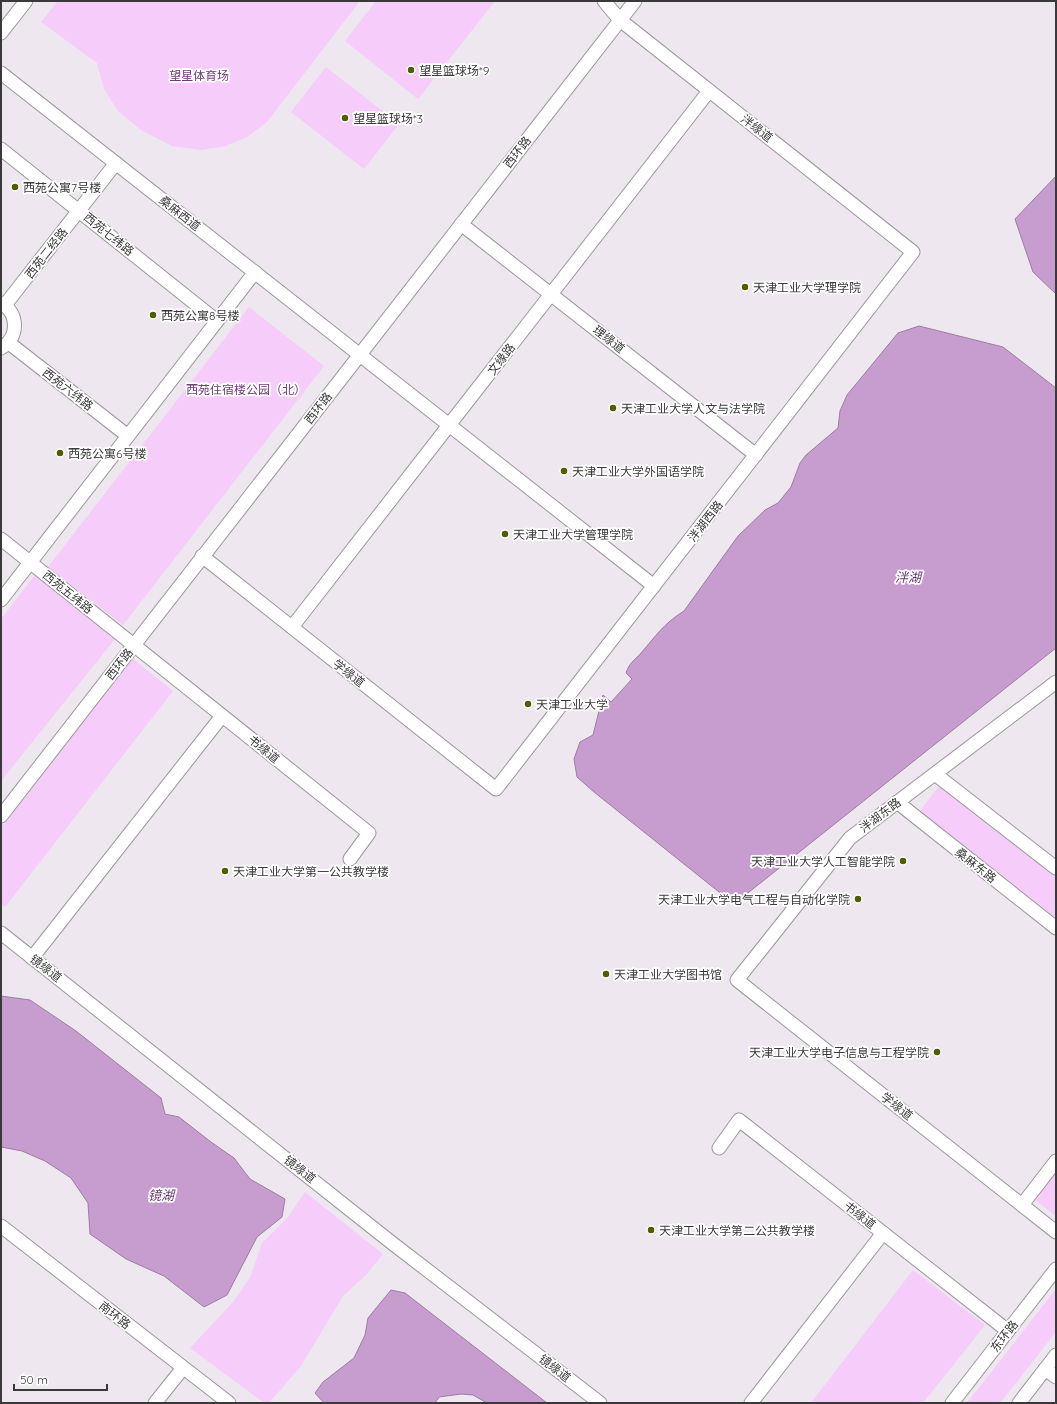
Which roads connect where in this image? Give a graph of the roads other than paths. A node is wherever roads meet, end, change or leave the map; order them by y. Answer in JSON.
{"nodes":[{"id":1,"x":26,"y":1,"type":"edge"},
{"id":2,"x":604,"y":1,"type":"edge"},
{"id":3,"x":635,"y":1,"type":"edge"},
{"id":4,"x":620,"y":20,"type":"junction"},
{"id":5,"x":1,"y":33,"type":"edge"},
{"id":6,"x":1,"y":73,"type":"edge"},
{"id":7,"x":709,"y":91,"type":"junction"},
{"id":8,"x":1,"y":148,"type":"edge"},
{"id":9,"x":116,"y":163,"type":"junction"},
{"id":10,"x":79,"y":210,"type":"junction"},
{"id":11,"x":461,"y":224,"type":"junction"},
{"id":12,"x":913,"y":252,"type":"joint"},
{"id":13,"x":255,"y":272,"type":"junction"},
{"id":14,"x":552,"y":294,"type":"junction"},
{"id":15,"x":3,"y":304,"type":"edge"},
{"id":16,"x":217,"y":320,"type":"junction"},
{"id":17,"x":5,"y":346,"type":"edge"},
{"id":18,"x":359,"y":354,"type":"junction"},
{"id":19,"x":450,"y":425,"type":"junction"},
{"id":20,"x":128,"y":436,"type":"junction"},
{"id":21,"x":756,"y":455,"type":"junction"},
{"id":22,"x":1,"y":539,"type":"edge"},
{"id":23,"x":202,"y":556,"type":"junction"},
{"id":24,"x":30,"y":562,"type":"junction"},
{"id":25,"x":654,"y":586,"type":"junction"},
{"id":26,"x":1,"y":600,"type":"edge"},
{"id":27,"x":292,"y":627,"type":"junction"},
{"id":28,"x":134,"y":644,"type":"junction"},
{"id":29,"x":1056,"y":682,"type":"edge"},
{"id":30,"x":222,"y":716,"type":"junction"},
{"id":31,"x":934,"y":774,"type":"junction"},
{"id":32,"x":496,"y":789,"type":"joint"},
{"id":33,"x":897,"y":802,"type":"junction"},
{"id":34,"x":1,"y":816,"type":"edge"},
{"id":35,"x":350,"y":859,"type":"dead end"},
{"id":36,"x":1056,"y":868,"type":"edge"},
{"id":37,"x":1056,"y":928,"type":"edge"},
{"id":38,"x":1,"y":933,"type":"edge"},
{"id":39,"x":32,"y":958,"type":"junction"},
{"id":40,"x":737,"y":980,"type":"joint"},
{"id":41,"x":719,"y":1148,"type":"dead end"},
{"id":42,"x":1056,"y":1161,"type":"edge"},
{"id":43,"x":1022,"y":1205,"type":"junction"},
{"id":44,"x":1,"y":1226,"type":"edge"},
{"id":45,"x":1056,"y":1232,"type":"edge"},
{"id":46,"x":883,"y":1233,"type":"junction"},
{"id":47,"x":1056,"y":1269,"type":"edge"},
{"id":48,"x":1008,"y":1331,"type":"junction"},
{"id":49,"x":1056,"y":1355,"type":"edge"},
{"id":50,"x":183,"y":1368,"type":"junction"},
{"id":51,"x":1045,"y":1369,"type":"junction"},
{"id":52,"x":1056,"y":1377,"type":"edge"},
{"id":53,"x":155,"y":1403,"type":"edge"},
{"id":54,"x":229,"y":1403,"type":"edge"},
{"id":55,"x":600,"y":1403,"type":"edge"},
{"id":56,"x":751,"y":1403,"type":"edge"},
{"id":57,"x":952,"y":1403,"type":"edge"},
{"id":58,"x":1019,"y":1403,"type":"edge"}],
"edges":[{"from":1,"to":5,"type":"street"},
{"from":2,"to":4,"type":"street","name":"泮缘道"},
{"from":3,"to":4,"type":"street","name":"西环路"},
{"from":4,"to":7,"type":"street","name":"泮缘道"},
{"from":4,"to":11,"type":"street","name":"西环路"},
{"from":6,"to":9,"type":"street","name":"桑麻西道"},
{"from":7,"to":12,"type":"street","name":"泮缘道"},
{"from":7,"to":14,"type":"street","name":"文缘路"},
{"from":8,"to":10,"type":"street","name":"西苑七纬路"},
{"from":9,"to":10,"type":"street","name":"西苑二经路"},
{"from":9,"to":13,"type":"street","name":"桑麻西道"},
{"from":10,"to":15,"type":"street","name":"西苑二经路"},
{"from":10,"to":16,"type":"street","name":"西苑七纬路"},
{"from":11,"to":14,"type":"street","name":"理缘道"},
{"from":11,"to":18,"type":"street","name":"西环路"},
{"from":12,"to":21,"type":"street","name":"泮湖西路"},
{"from":13,"to":16,"type":"street"},
{"from":13,"to":18,"type":"street","name":"桑麻西道"},
{"from":14,"to":19,"type":"street","name":"文缘路"},
{"from":14,"to":21,"type":"street","name":"理缘道"},
{"from":15,"to":17,"type":"street"},
{"from":16,"to":20,"type":"street"},
{"from":17,"to":20,"type":"street","name":"西苑六纬路"},
{"from":18,"to":19,"type":"street","name":"桑麻西道"},
{"from":18,"to":23,"type":"street","name":"西环路"},
{"from":19,"to":25,"type":"street","name":"桑麻西道"},
{"from":19,"to":27,"type":"street","name":"文缘路"},
{"from":20,"to":24,"type":"street"},
{"from":21,"to":25,"type":"street","name":"泮湖西路"},
{"from":22,"to":24,"type":"street","name":"西苑五纬路"},
{"from":23,"to":27,"type":"street","name":"学缘道"},
{"from":23,"to":28,"type":"street","name":"西环路"},
{"from":24,"to":26,"type":"street"},
{"from":24,"to":28,"type":"street","name":"西苑五纬路"},
{"from":25,"to":32,"type":"street","name":"泮湖西路"},
{"from":27,"to":32,"type":"street","name":"学缘道"},
{"from":28,"to":30,"type":"street","name":"书缘道"},
{"from":28,"to":34,"type":"street","name":"西环路"},
{"from":29,"to":31,"type":"street","name":"泮湖东路"},
{"from":30,"to":35,"type":"street","name":"书缘道"},
{"from":30,"to":39,"type":"street"},
{"from":31,"to":33,"type":"street","name":"泮湖东路"},
{"from":31,"to":36,"type":"street"},
{"from":33,"to":37,"type":"street","name":"桑麻东路"},
{"from":33,"to":40,"type":"street","name":"泮湖东路"},
{"from":38,"to":39,"type":"street","name":"镜缘道"},
{"from":39,"to":55,"type":"street","name":"镜缘道"},
{"from":40,"to":43,"type":"street","name":"学缘道"},
{"from":41,"to":46,"type":"street","name":"书缘道"},
{"from":42,"to":43,"type":"street"},
{"from":43,"to":45,"type":"street","name":"学缘道"},
{"from":44,"to":50,"type":"street","name":"南环路"},
{"from":46,"to":48,"type":"street","name":"书缘道"},
{"from":46,"to":56,"type":"street"},
{"from":47,"to":48,"type":"street","name":"东环路"},
{"from":48,"to":57,"type":"street","name":"东环路"},
{"from":49,"to":51,"type":"street"},
{"from":50,"to":53,"type":"street"},
{"from":50,"to":54,"type":"street","name":"南环路"},
{"from":51,"to":52,"type":"street"},
{"from":51,"to":58,"type":"street"}]}
